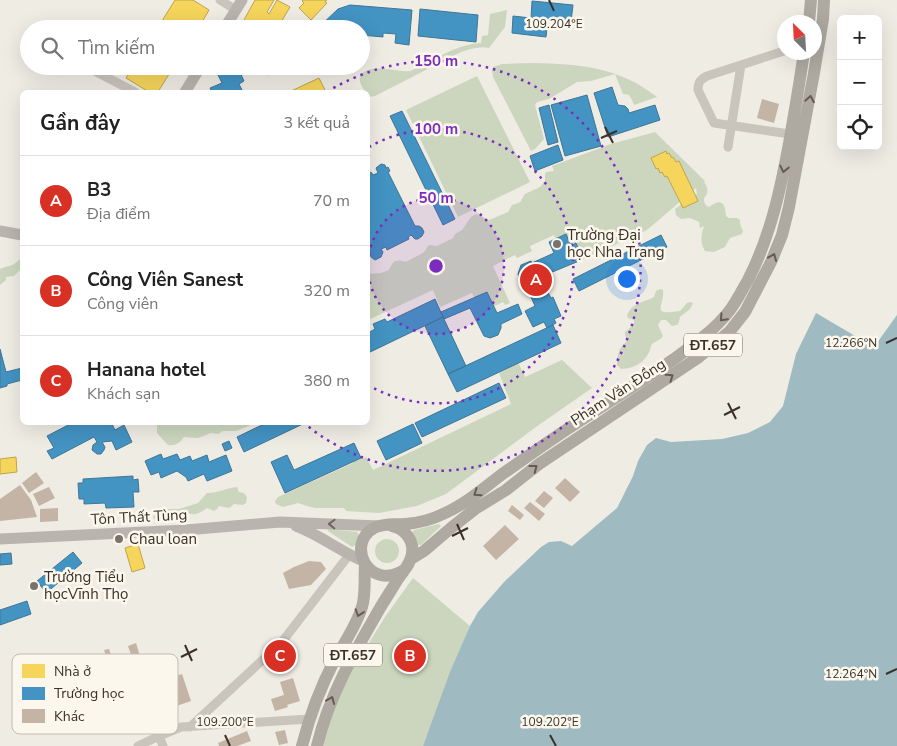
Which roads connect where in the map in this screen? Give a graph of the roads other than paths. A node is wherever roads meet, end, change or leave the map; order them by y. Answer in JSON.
{"nodes":[{"id":1,"x":220,"y":0,"type":"edge"},
{"id":2,"x":811,"y":0,"type":"edge"},
{"id":3,"x":824,"y":0,"type":"edge"},
{"id":4,"x":239,"y":5,"type":"edge"},
{"id":5,"x":810,"y":15,"type":"edge"},
{"id":6,"x":230,"y":20,"type":"edge"},
{"id":7,"x":777,"y":53,"type":"edge"},
{"id":8,"x":803,"y":60,"type":"edge"},
{"id":9,"x":741,"y":65,"type":"junction"},
{"id":10,"x":102,"y":75,"type":"edge"},
{"id":11,"x":195,"y":75,"type":"edge"},
{"id":12,"x":131,"y":90,"type":"edge"},
{"id":13,"x":186,"y":90,"type":"edge"},
{"id":14,"x":732,"y":125,"type":"junction"},
{"id":15,"x":790,"y":134,"type":"junction"},
{"id":16,"x":728,"y":148,"type":"dead end"},
{"id":17,"x":776,"y":204,"type":"junction"},
{"id":18,"x":790,"y":207,"type":"junction"},
{"id":19,"x":0,"y":231,"type":"edge"},
{"id":20,"x":20,"y":235,"type":"edge"},
{"id":21,"x":506,"y":490,"type":"junction"},
{"id":22,"x":280,"y":522,"type":"junction"},
{"id":23,"x":384,"y":525,"type":"junction"},
{"id":24,"x":0,"y":539,"type":"edge"},
{"id":25,"x":348,"y":555,"type":"junction"},
{"id":26,"x":411,"y":559,"type":"junction"},
{"id":27,"x":364,"y":563,"type":"junction"},
{"id":28,"x":404,"y":570,"type":"junction"},
{"id":29,"x":365,"y":635,"type":"junction"},
{"id":30,"x":309,"y":719,"type":"junction"},
{"id":31,"x":190,"y":726,"type":"junction"},
{"id":32,"x":178,"y":729,"type":"edge"},
{"id":33,"x":164,"y":734,"type":"edge"},
{"id":34,"x":159,"y":736,"type":"junction"},
{"id":35,"x":138,"y":746,"type":"edge"},
{"id":36,"x":163,"y":746,"type":"edge"},
{"id":37,"x":302,"y":746,"type":"edge"},
{"id":38,"x":317,"y":746,"type":"edge"}],
"edges":[{"from":1,"to":4,"type":"street"},
{"from":2,"to":5,"type":"main road"},
{"from":18,"to":3,"type":"main road","name":"Phạm Văn Đồng","number":"ĐT.657","one_way":true},
{"from":4,"to":6,"type":"main road"},
{"from":7,"to":9,"type":"street"},
{"from":8,"to":15,"type":"main road","name":"Phạm Văn Đồng","number":"ĐT.657"},
{"from":9,"to":14,"type":"street"},
{"from":9,"to":14,"type":"street"},
{"from":10,"to":12,"type":"street"},
{"from":11,"to":13,"type":"main road"},
{"from":14,"to":15,"type":"street"},
{"from":14,"to":16,"type":"street"},
{"from":15,"to":17,"type":"main road","name":"Phạm Văn Đồng","number":"ĐT.657","one_way":true},
{"from":17,"to":18,"type":"main road"},
{"from":17,"to":23,"type":"main road","name":"Phạm Văn Đồng","number":"ĐT.657","one_way":true},
{"from":21,"to":18,"type":"main road","name":"Phạm Văn Đồng","number":"ĐT.657","one_way":true},
{"from":19,"to":20,"type":"main road"},
{"from":21,"to":26,"type":"main road","name":"Phạm Văn Đồng","number":"ĐT.657"},
{"from":21,"to":29,"type":"main road"},
{"from":23,"to":22,"type":"main road","name":"Tôn Thất Tùng","one_way":true},
{"from":22,"to":24,"type":"main road","name":"Tôn Thất Tùng"},
{"from":22,"to":25,"type":"main road","name":"Tôn Thất Tùng"},
{"from":23,"to":26,"type":"main road"},
{"from":23,"to":27,"type":"main road","number":"ĐT.657"},
{"from":25,"to":27,"type":"main road","name":"Tôn Thất Tùng"},
{"from":25,"to":31,"type":"street"},
{"from":26,"to":28,"type":"main road","name":"Phạm Văn Đồng","number":"ĐT.657"},
{"from":27,"to":28,"type":"main road"},
{"from":27,"to":30,"type":"main road","number":"ĐT.657","one_way":true},
{"from":28,"to":29,"type":"main road","name":"Phạm Văn Đồng","number":"ĐT.657"},
{"from":38,"to":29,"type":"main road","name":"Phạm Văn Đồng","number":"ĐT.657","one_way":true},
{"from":30,"to":31,"type":"street"},
{"from":30,"to":37,"type":"main road","number":"ĐT.657"},
{"from":31,"to":32,"type":"street"},
{"from":33,"to":34,"type":"street"},
{"from":34,"to":35,"type":"street"},
{"from":34,"to":36,"type":"street"}]}
